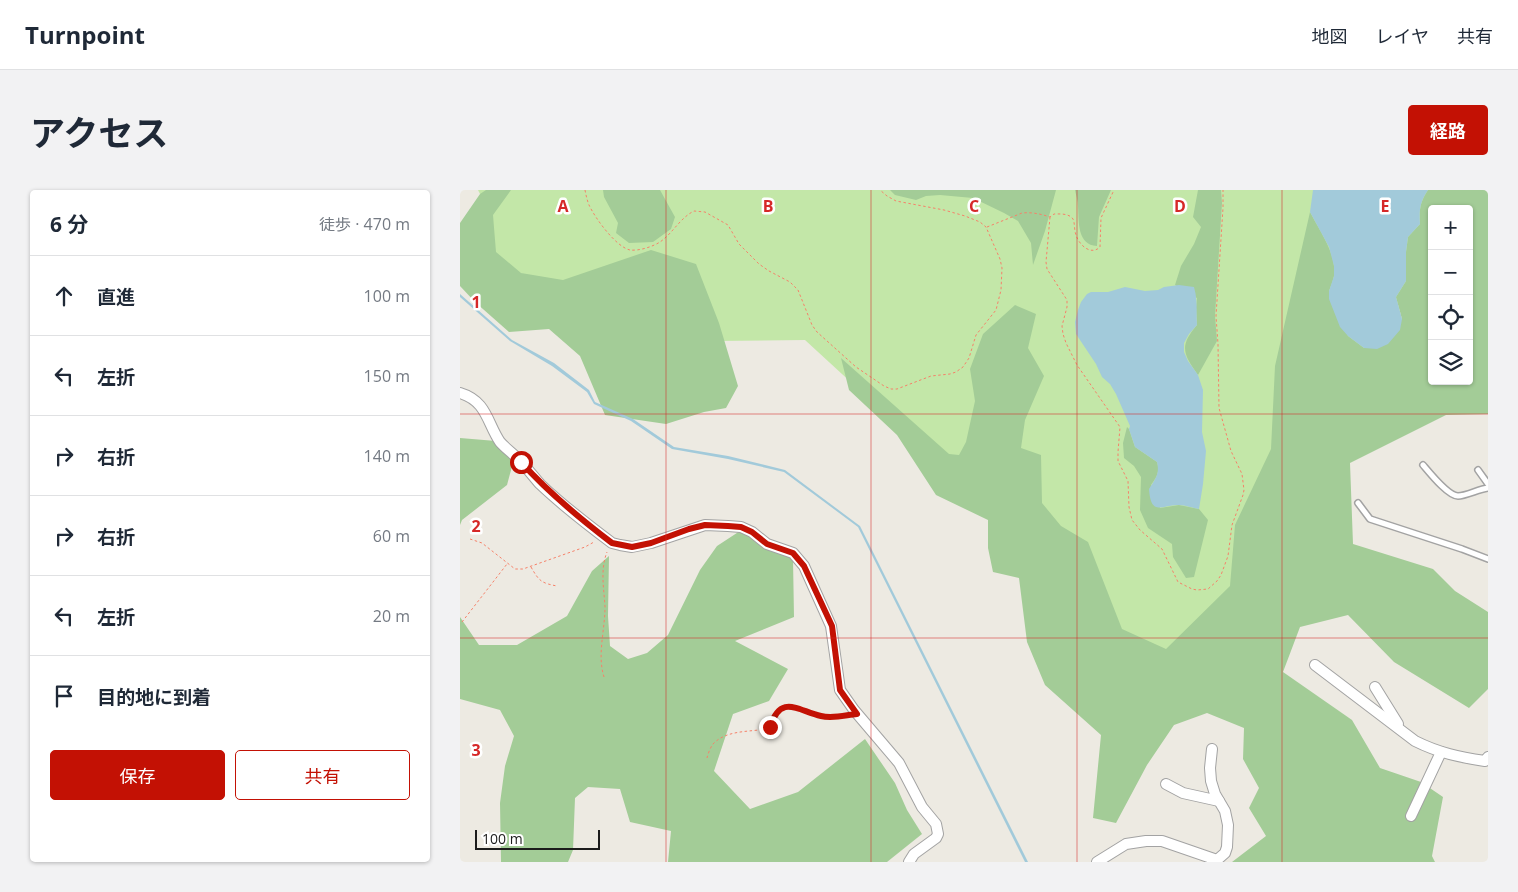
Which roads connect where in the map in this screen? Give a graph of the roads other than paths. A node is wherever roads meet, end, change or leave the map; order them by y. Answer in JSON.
{"nodes":[{"id":1,"x":460,"y":393,"type":"edge"},
{"id":2,"x":1423,"y":465,"type":"dead end"},
{"id":3,"x":1478,"y":470,"type":"dead end"},
{"id":4,"x":1488,"y":486,"type":"edge"},
{"id":5,"x":1358,"y":503,"type":"dead end"},
{"id":6,"x":1488,"y":559,"type":"edge"},
{"id":7,"x":1315,"y":665,"type":"dead end"},
{"id":8,"x":1375,"y":686,"type":"dead end"},
{"id":9,"x":1402,"y":730,"type":"junction"},
{"id":10,"x":1212,"y":749,"type":"dead end"},
{"id":11,"x":1441,"y":752,"type":"junction"},
{"id":12,"x":1488,"y":757,"type":"edge"},
{"id":13,"x":1166,"y":784,"type":"dead end"},
{"id":14,"x":1219,"y":801,"type":"junction"},
{"id":15,"x":1411,"y":816,"type":"dead end"},
{"id":16,"x":908,"y":862,"type":"edge"},
{"id":17,"x":1097,"y":862,"type":"edge"}],
"edges":[{"from":1,"to":16,"type":"street"},
{"from":2,"to":4,"type":"lane"},
{"from":3,"to":4,"type":"lane"},
{"from":5,"to":6,"type":"lane"},
{"from":7,"to":9,"type":"street"},
{"from":8,"to":9,"type":"street"},
{"from":9,"to":11,"type":"street"},
{"from":10,"to":14,"type":"street"},
{"from":11,"to":12,"type":"street"},
{"from":11,"to":15,"type":"street"},
{"from":13,"to":14,"type":"street"},
{"from":14,"to":17,"type":"street"}]}
